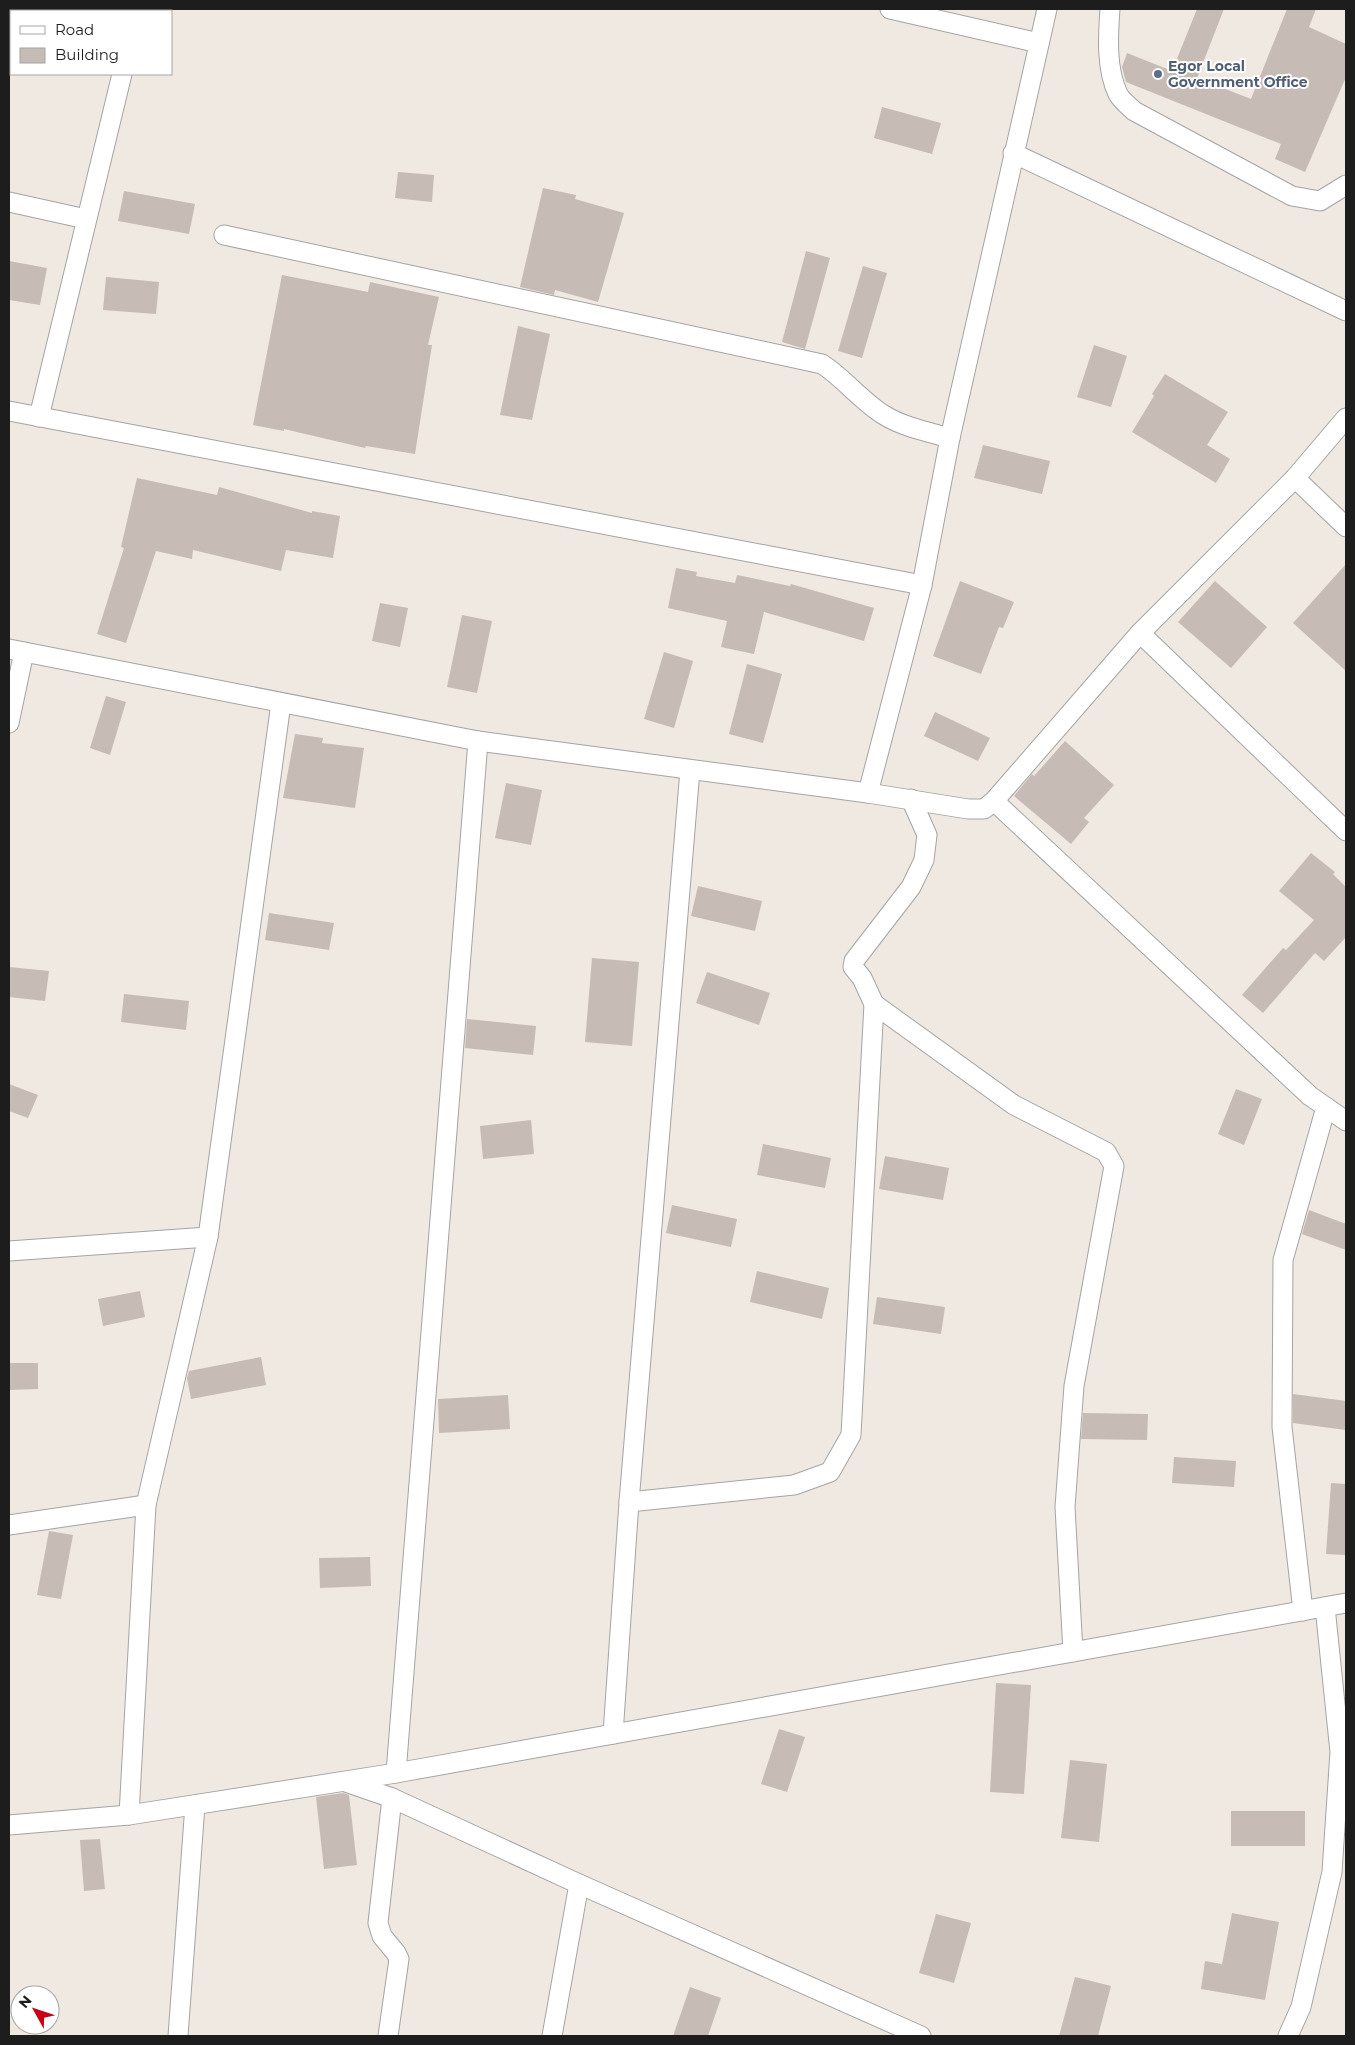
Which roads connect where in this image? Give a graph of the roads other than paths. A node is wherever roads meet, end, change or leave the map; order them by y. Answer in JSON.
{"nodes":[{"id":1,"x":890,"y":9,"type":"edge"},
{"id":2,"x":1047,"y":9,"type":"edge"},
{"id":3,"x":1110,"y":9,"type":"edge"},
{"id":4,"x":1039,"y":43,"type":"junction"},
{"id":5,"x":122,"y":75,"type":"edge"},
{"id":6,"x":1013,"y":153,"type":"junction"},
{"id":7,"x":1346,"y":185,"type":"edge"},
{"id":8,"x":9,"y":202,"type":"edge"},
{"id":9,"x":86,"y":219,"type":"junction"},
{"id":10,"x":224,"y":236,"type":"dead end"},
{"id":11,"x":1346,"y":311,"type":"edge"},
{"id":12,"x":9,"y":411,"type":"edge"},
{"id":13,"x":38,"y":416,"type":"junction"},
{"id":14,"x":1346,"y":418,"type":"edge"},
{"id":15,"x":950,"y":438,"type":"junction"},
{"id":16,"x":1295,"y":478,"type":"junction"},
{"id":17,"x":1346,"y":527,"type":"edge"},
{"id":18,"x":922,"y":585,"type":"junction"},
{"id":19,"x":1140,"y":633,"type":"junction"},
{"id":20,"x":16,"y":650,"type":"edge"},
{"id":21,"x":281,"y":703,"type":"junction"},
{"id":22,"x":9,"y":723,"type":"edge"},
{"id":23,"x":478,"y":741,"type":"junction"},
{"id":24,"x":690,"y":770,"type":"junction"},
{"id":25,"x":868,"y":793,"type":"junction"},
{"id":26,"x":910,"y":800,"type":"junction"},
{"id":27,"x":994,"y":801,"type":"junction"},
{"id":28,"x":1346,"y":831,"type":"edge"},
{"id":29,"x":874,"y":1004,"type":"junction"},
{"id":30,"x":1326,"y":1106,"type":"junction"},
{"id":31,"x":1346,"y":1121,"type":"edge"},
{"id":32,"x":208,"y":1237,"type":"junction"},
{"id":33,"x":9,"y":1251,"type":"edge"},
{"id":34,"x":629,"y":1502,"type":"junction"},
{"id":35,"x":146,"y":1505,"type":"junction"},
{"id":36,"x":9,"y":1525,"type":"edge"},
{"id":37,"x":1346,"y":1603,"type":"edge"},
{"id":38,"x":1325,"y":1607,"type":"junction"},
{"id":39,"x":1303,"y":1611,"type":"junction"},
{"id":40,"x":1073,"y":1652,"type":"junction"},
{"id":41,"x":613,"y":1734,"type":"junction"},
{"id":42,"x":396,"y":1773,"type":"junction"},
{"id":43,"x":344,"y":1781,"type":"junction"},
{"id":44,"x":392,"y":1798,"type":"junction"},
{"id":45,"x":195,"y":1805,"type":"junction"},
{"id":46,"x":129,"y":1816,"type":"junction"},
{"id":47,"x":9,"y":1825,"type":"edge"},
{"id":48,"x":579,"y":1884,"type":"junction"},
{"id":49,"x":178,"y":2036,"type":"edge"},
{"id":50,"x":388,"y":2036,"type":"edge"},
{"id":51,"x":552,"y":2036,"type":"edge"},
{"id":52,"x":921,"y":2036,"type":"edge"},
{"id":53,"x":1288,"y":2036,"type":"edge"}],
"edges":[{"from":1,"to":4,"type":"street"},
{"from":2,"to":4,"type":"street"},
{"from":3,"to":7,"type":"street"},
{"from":4,"to":6,"type":"street"},
{"from":5,"to":9,"type":"street"},
{"from":6,"to":11,"type":"street"},
{"from":6,"to":15,"type":"street"},
{"from":8,"to":9,"type":"street"},
{"from":9,"to":13,"type":"street"},
{"from":10,"to":15,"type":"street"},
{"from":12,"to":13,"type":"street"},
{"from":13,"to":18,"type":"street"},
{"from":14,"to":16,"type":"street"},
{"from":15,"to":18,"type":"street"},
{"from":16,"to":17,"type":"street"},
{"from":16,"to":19,"type":"street"},
{"from":18,"to":25,"type":"street"},
{"from":19,"to":27,"type":"street"},
{"from":19,"to":28,"type":"street"},
{"from":20,"to":21,"type":"street"},
{"from":20,"to":22,"type":"street"},
{"from":21,"to":23,"type":"street"},
{"from":21,"to":32,"type":"street"},
{"from":23,"to":24,"type":"street"},
{"from":23,"to":42,"type":"street"},
{"from":24,"to":25,"type":"street"},
{"from":24,"to":34,"type":"street"},
{"from":25,"to":26,"type":"street"},
{"from":26,"to":27,"type":"street"},
{"from":26,"to":29,"type":"street"},
{"from":27,"to":30,"type":"street"},
{"from":29,"to":34,"type":"street"},
{"from":29,"to":40,"type":"street"},
{"from":30,"to":31,"type":"street"},
{"from":30,"to":39,"type":"street"},
{"from":32,"to":33,"type":"street"},
{"from":32,"to":35,"type":"street"},
{"from":34,"to":41,"type":"street"},
{"from":35,"to":36,"type":"street"},
{"from":35,"to":46,"type":"street"},
{"from":37,"to":38,"type":"street"},
{"from":38,"to":39,"type":"street"},
{"from":38,"to":53,"type":"street"},
{"from":39,"to":40,"type":"street"},
{"from":40,"to":41,"type":"street"},
{"from":41,"to":42,"type":"street"},
{"from":42,"to":43,"type":"street"},
{"from":43,"to":44,"type":"street"},
{"from":43,"to":45,"type":"street"},
{"from":44,"to":48,"type":"street"},
{"from":44,"to":50,"type":"street"},
{"from":45,"to":46,"type":"street"},
{"from":45,"to":49,"type":"street"},
{"from":46,"to":47,"type":"street"},
{"from":48,"to":51,"type":"street"},
{"from":48,"to":52,"type":"street"}]}
